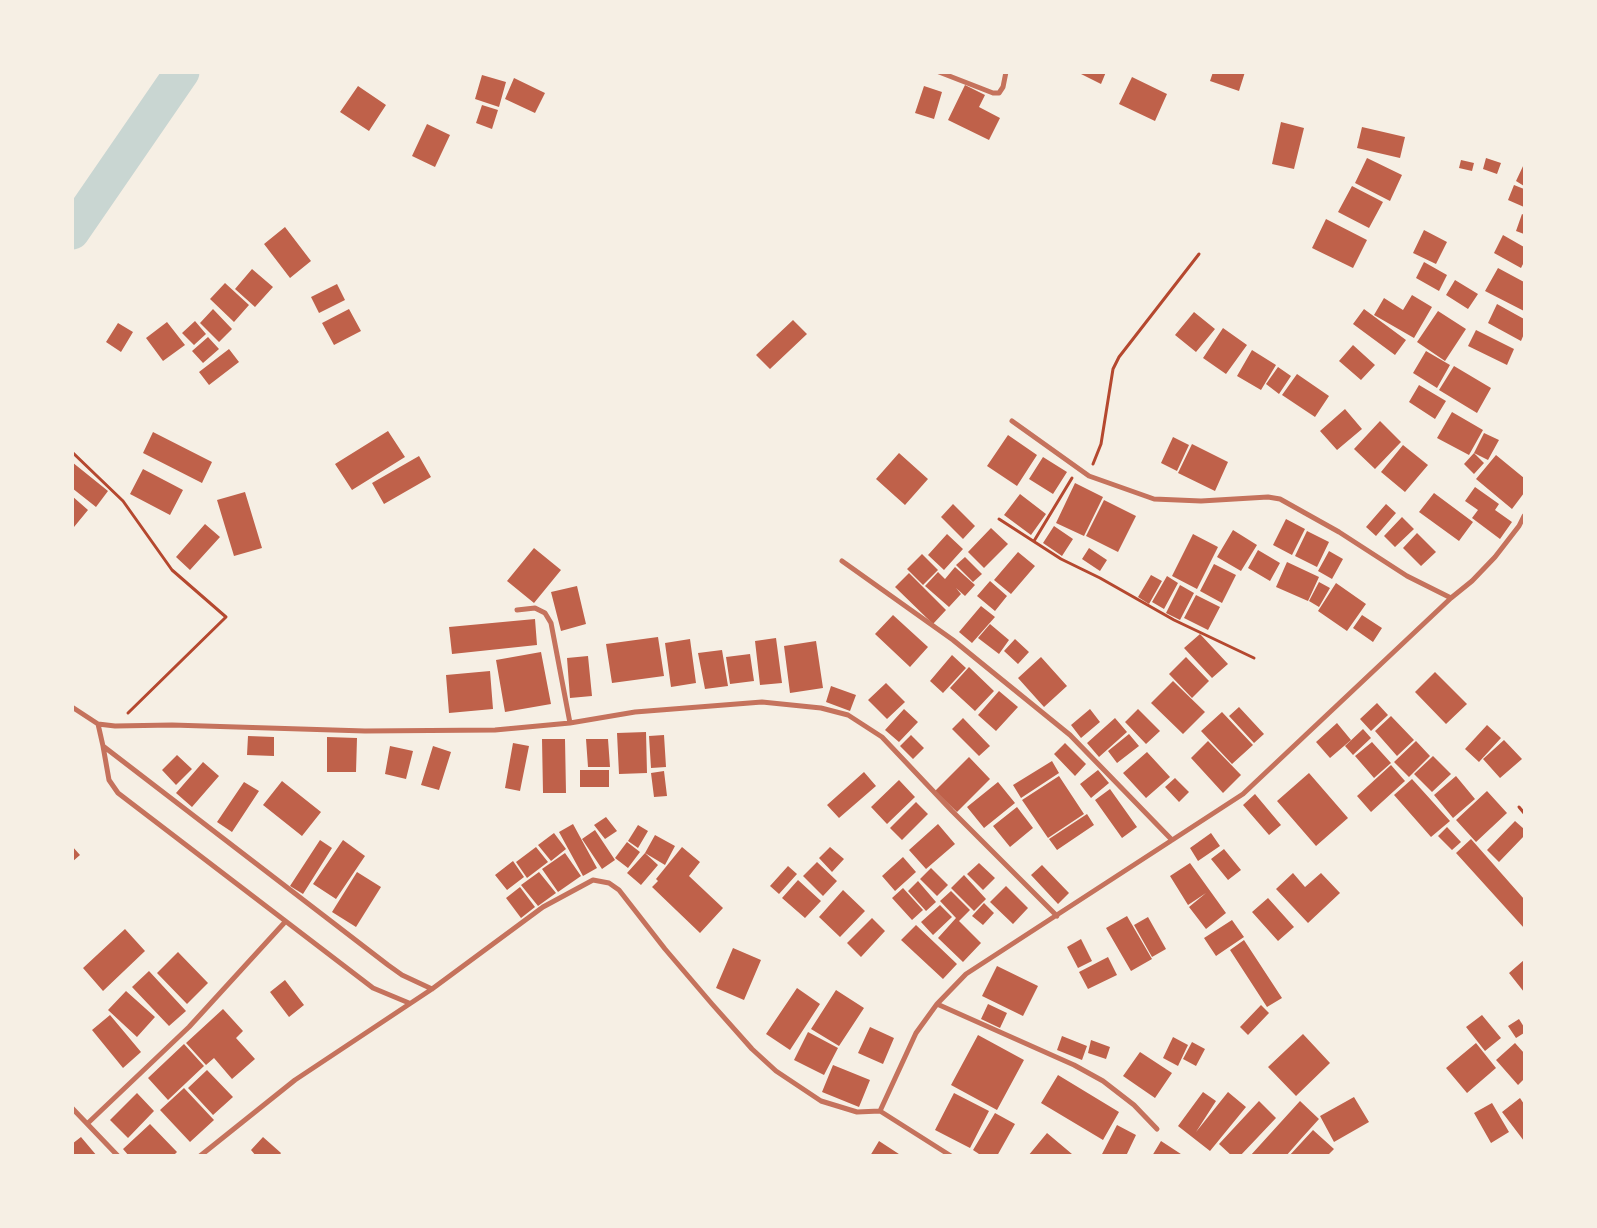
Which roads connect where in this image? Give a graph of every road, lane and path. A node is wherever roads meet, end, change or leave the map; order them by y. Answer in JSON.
{"nodes":[{"id":1,"x":939,"y":72,"type":"edge"},
{"id":2,"x":1006,"y":72,"type":"edge"},
{"id":3,"x":1199,"y":254,"type":"dead end"},
{"id":4,"x":1012,"y":421,"type":"dead end"},
{"id":5,"x":72,"y":452,"type":"edge"},
{"id":6,"x":1078,"y":468,"type":"junction"},
{"id":7,"x":1089,"y":476,"type":"junction"},
{"id":8,"x":1524,"y":516,"type":"edge"},
{"id":9,"x":999,"y":519,"type":"dead end"},
{"id":10,"x":1034,"y":542,"type":"junction"},
{"id":11,"x":842,"y":561,"type":"dead end"},
{"id":12,"x":1451,"y":598,"type":"junction"},
{"id":13,"x":517,"y":610,"type":"dead end"},
{"id":14,"x":1254,"y":658,"type":"dead end"},
{"id":15,"x":72,"y":707,"type":"edge"},
{"id":16,"x":570,"y":723,"type":"junction"},
{"id":17,"x":98,"y":724,"type":"junction"},
{"id":18,"x":115,"y":726,"type":"junction"},
{"id":19,"x":103,"y":746,"type":"junction"},
{"id":20,"x":1519,"y":807,"type":"dead end"},
{"id":21,"x":1524,"y":813,"type":"edge"},
{"id":22,"x":1172,"y":840,"type":"junction"},
{"id":23,"x":1058,"y":916,"type":"junction"},
{"id":24,"x":285,"y":922,"type":"junction"},
{"id":25,"x":432,"y":989,"type":"junction"},
{"id":26,"x":409,"y":1003,"type":"junction"},
{"id":27,"x":937,"y":1004,"type":"junction"},
{"id":28,"x":72,"y":1108,"type":"edge"},
{"id":29,"x":880,"y":1111,"type":"junction"},
{"id":30,"x":88,"y":1124,"type":"junction"},
{"id":31,"x":1157,"y":1129,"type":"dead end"},
{"id":32,"x":118,"y":1156,"type":"edge"},
{"id":33,"x":200,"y":1156,"type":"edge"},
{"id":34,"x":951,"y":1156,"type":"edge"}],
"edges":[{"from":1,"to":2,"type":"street"},
{"from":3,"to":7,"type":"path"},
{"from":4,"to":6,"type":"street"},
{"from":5,"to":18,"type":"path"},
{"from":6,"to":7,"type":"street"},
{"from":6,"to":10,"type":"path"},
{"from":7,"to":12,"type":"street"},
{"from":8,"to":12,"type":"street"},
{"from":9,"to":10,"type":"path"},
{"from":10,"to":14,"type":"path"},
{"from":11,"to":22,"type":"street"},
{"from":12,"to":22,"type":"street"},
{"from":13,"to":16,"type":"street"},
{"from":15,"to":17,"type":"street"},
{"from":16,"to":18,"type":"street"},
{"from":16,"to":23,"type":"street"},
{"from":17,"to":18,"type":"street"},
{"from":17,"to":19,"type":"street"},
{"from":19,"to":24,"type":"street"},
{"from":19,"to":25,"type":"street"},
{"from":20,"to":21,"type":"path"},
{"from":22,"to":23,"type":"street"},
{"from":23,"to":27,"type":"street"},
{"from":24,"to":26,"type":"street"},
{"from":24,"to":30,"type":"street"},
{"from":25,"to":26,"type":"street"},
{"from":25,"to":29,"type":"street"},
{"from":26,"to":33,"type":"street"},
{"from":27,"to":29,"type":"street"},
{"from":27,"to":31,"type":"street"},
{"from":28,"to":30,"type":"street"},
{"from":29,"to":34,"type":"street"},
{"from":30,"to":32,"type":"street"}]}
